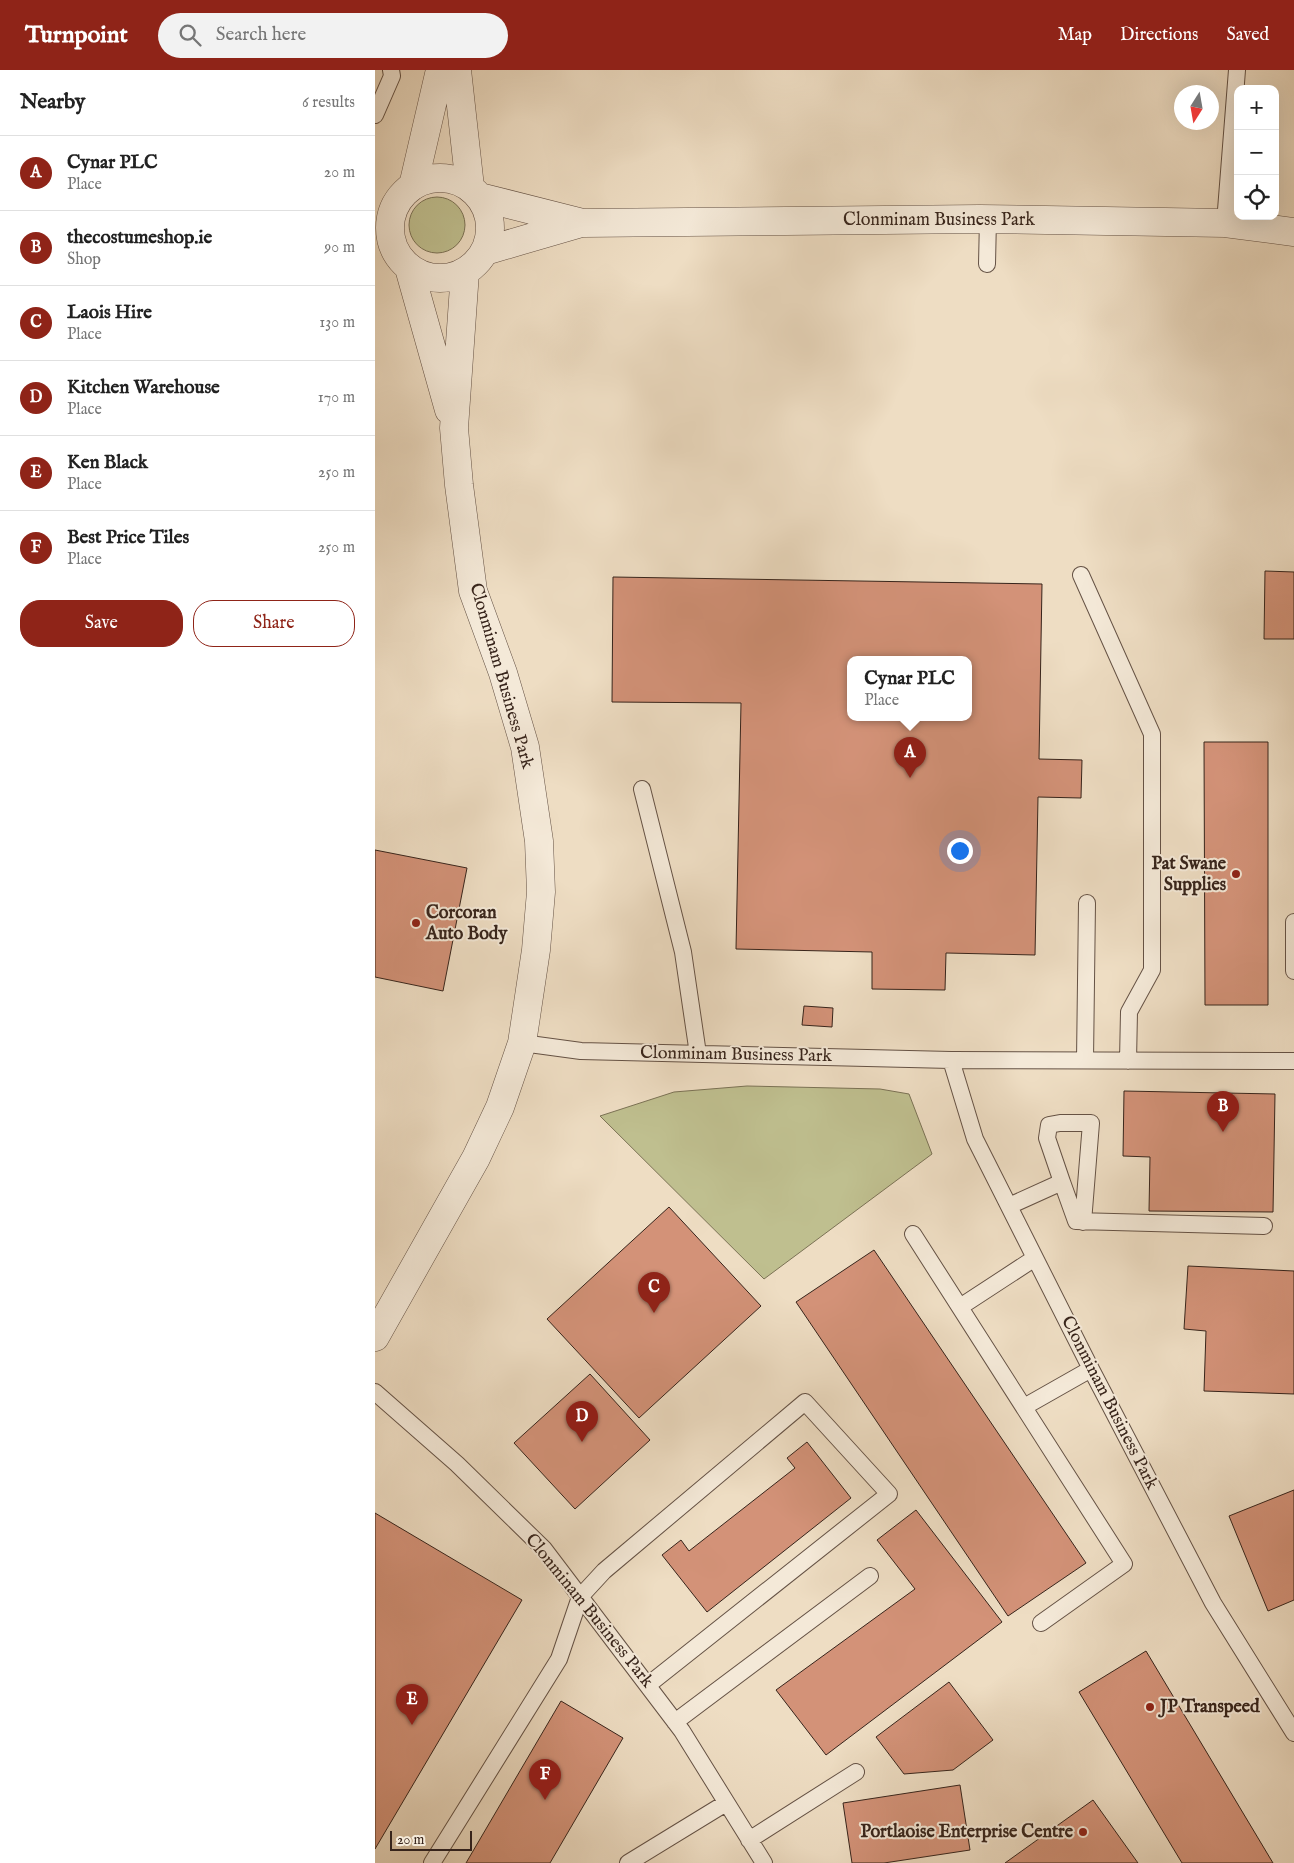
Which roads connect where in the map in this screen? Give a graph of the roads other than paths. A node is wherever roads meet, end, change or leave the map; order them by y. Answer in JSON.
{"nodes":[{"id":1,"x":391,"y":70,"type":"edge"},
{"id":2,"x":440,"y":70,"type":"edge"},
{"id":3,"x":457,"y":70,"type":"edge"},
{"id":4,"x":1237,"y":70,"type":"edge"},
{"id":5,"x":375,"y":115,"type":"edge"},
{"id":6,"x":413,"y":186,"type":"junction"},
{"id":7,"x":475,"y":192,"type":"junction"},
{"id":8,"x":384,"y":215,"type":"edge"},
{"id":9,"x":989,"y":219,"type":"junction"},
{"id":10,"x":583,"y":223,"type":"junction"},
{"id":11,"x":1225,"y":223,"type":"junction"},
{"id":12,"x":1294,"y":232,"type":"edge"},
{"id":13,"x":485,"y":251,"type":"junction"},
{"id":14,"x":394,"y":260,"type":"edge"},
{"id":15,"x":987,"y":264,"type":"dead end"},
{"id":16,"x":465,"y":272,"type":"junction"},
{"id":17,"x":454,"y":428,"type":"junction"},
{"id":18,"x":1081,"y":575,"type":"dead end"},
{"id":19,"x":642,"y":789,"type":"dead end"},
{"id":20,"x":1087,"y":903,"type":"dead end"},
{"id":21,"x":1294,"y":922,"type":"edge"},
{"id":22,"x":1294,"y":971,"type":"edge"},
{"id":23,"x":522,"y":1043,"type":"junction"},
{"id":24,"x":698,"y":1054,"type":"junction"},
{"id":25,"x":951,"y":1060,"type":"junction"},
{"id":26,"x":1085,"y":1060,"type":"junction"},
{"id":27,"x":1129,"y":1060,"type":"junction"},
{"id":28,"x":1294,"y":1060,"type":"edge"},
{"id":29,"x":1062,"y":1182,"type":"junction"},
{"id":30,"x":1009,"y":1206,"type":"junction"},
{"id":31,"x":1083,"y":1222,"type":"junction"},
{"id":32,"x":1264,"y":1226,"type":"dead end"},
{"id":33,"x":913,"y":1234,"type":"dead end"},
{"id":34,"x":1035,"y":1258,"type":"junction"},
{"id":35,"x":960,"y":1307,"type":"junction"},
{"id":36,"x":375,"y":1336,"type":"edge"},
{"id":37,"x":1091,"y":1369,"type":"junction"},
{"id":38,"x":375,"y":1392,"type":"edge"},
{"id":39,"x":1023,"y":1406,"type":"junction"},
{"id":40,"x":870,"y":1576,"type":"dead end"},
{"id":41,"x":580,"y":1597,"type":"junction"},
{"id":42,"x":1041,"y":1622,"type":"dead end"},
{"id":43,"x":648,"y":1685,"type":"junction"},
{"id":44,"x":675,"y":1722,"type":"junction"},
{"id":45,"x":1294,"y":1733,"type":"edge"},
{"id":46,"x":856,"y":1772,"type":"dead end"},
{"id":47,"x":726,"y":1803,"type":"junction"},
{"id":48,"x":749,"y":1840,"type":"junction"},
{"id":49,"x":433,"y":1863,"type":"edge"},
{"id":50,"x":628,"y":1863,"type":"edge"},
{"id":51,"x":763,"y":1863,"type":"edge"}],
"edges":[{"from":1,"to":5,"type":"lane"},
{"from":2,"to":6,"type":"street"},
{"from":3,"to":7,"type":"street"},
{"from":4,"to":11,"type":"lane"},
{"from":6,"to":7,"type":"street"},
{"from":6,"to":8,"type":"street"},
{"from":7,"to":10,"type":"street","name":"Clonminam Business Park"},
{"from":7,"to":13,"type":"street"},
{"from":8,"to":14,"type":"street"},
{"from":9,"to":10,"type":"street","name":"Clonminam Business Park"},
{"from":9,"to":11,"type":"street","name":"Clonminam Business Park"},
{"from":9,"to":15,"type":"lane"},
{"from":10,"to":13,"type":"street","name":"Clonminam Business Park"},
{"from":11,"to":12,"type":"street","name":"Clonminam Business Park"},
{"from":13,"to":16,"type":"street"},
{"from":14,"to":16,"type":"street"},
{"from":14,"to":17,"type":"street","name":"Clonminam Business Park"},
{"from":16,"to":17,"type":"street","name":"Clonminam Business Park"},
{"from":17,"to":23,"type":"street","name":"Clonminam Business Park"},
{"from":18,"to":27,"type":"lane"},
{"from":19,"to":24,"type":"lane"},
{"from":20,"to":26,"type":"lane"},
{"from":21,"to":22,"type":"lane"},
{"from":23,"to":24,"type":"lane","name":"Clonminam Business Park"},
{"from":23,"to":36,"type":"street","name":"Clonminam Business Park"},
{"from":24,"to":25,"type":"lane","name":"Clonminam Business Park"},
{"from":25,"to":26,"type":"lane","name":"Clonminam Business Park"},
{"from":25,"to":30,"type":"lane","name":"Clonminam Business Park"},
{"from":26,"to":27,"type":"lane","name":"Clonminam Business Park"},
{"from":27,"to":28,"type":"lane","name":"Clonminam Business Park"},
{"from":29,"to":30,"type":"lane"},
{"from":29,"to":31,"type":"lane"},
{"from":29,"to":31,"type":"lane"},
{"from":30,"to":34,"type":"lane","name":"Clonminam Business Park"},
{"from":31,"to":32,"type":"lane"},
{"from":33,"to":35,"type":"lane"},
{"from":34,"to":35,"type":"lane"},
{"from":34,"to":37,"type":"lane","name":"Clonminam Business Park"},
{"from":35,"to":39,"type":"lane"},
{"from":37,"to":39,"type":"lane"},
{"from":37,"to":45,"type":"lane","name":"Clonminam Business Park"},
{"from":38,"to":41,"type":"lane","name":"Clonminam Business Park"},
{"from":39,"to":42,"type":"lane"},
{"from":40,"to":44,"type":"lane"},
{"from":41,"to":43,"type":"lane","name":"Clonminam Business Park"},
{"from":41,"to":43,"type":"lane"},
{"from":41,"to":49,"type":"lane"},
{"from":43,"to":44,"type":"lane","name":"Clonminam Business Park"},
{"from":44,"to":47,"type":"lane","name":"Clonminam Business Park"},
{"from":46,"to":48,"type":"lane"},
{"from":47,"to":48,"type":"lane","name":"Clonminam Business Park"},
{"from":47,"to":50,"type":"lane"},
{"from":48,"to":51,"type":"lane","name":"Clonminam Business Park"}]}
